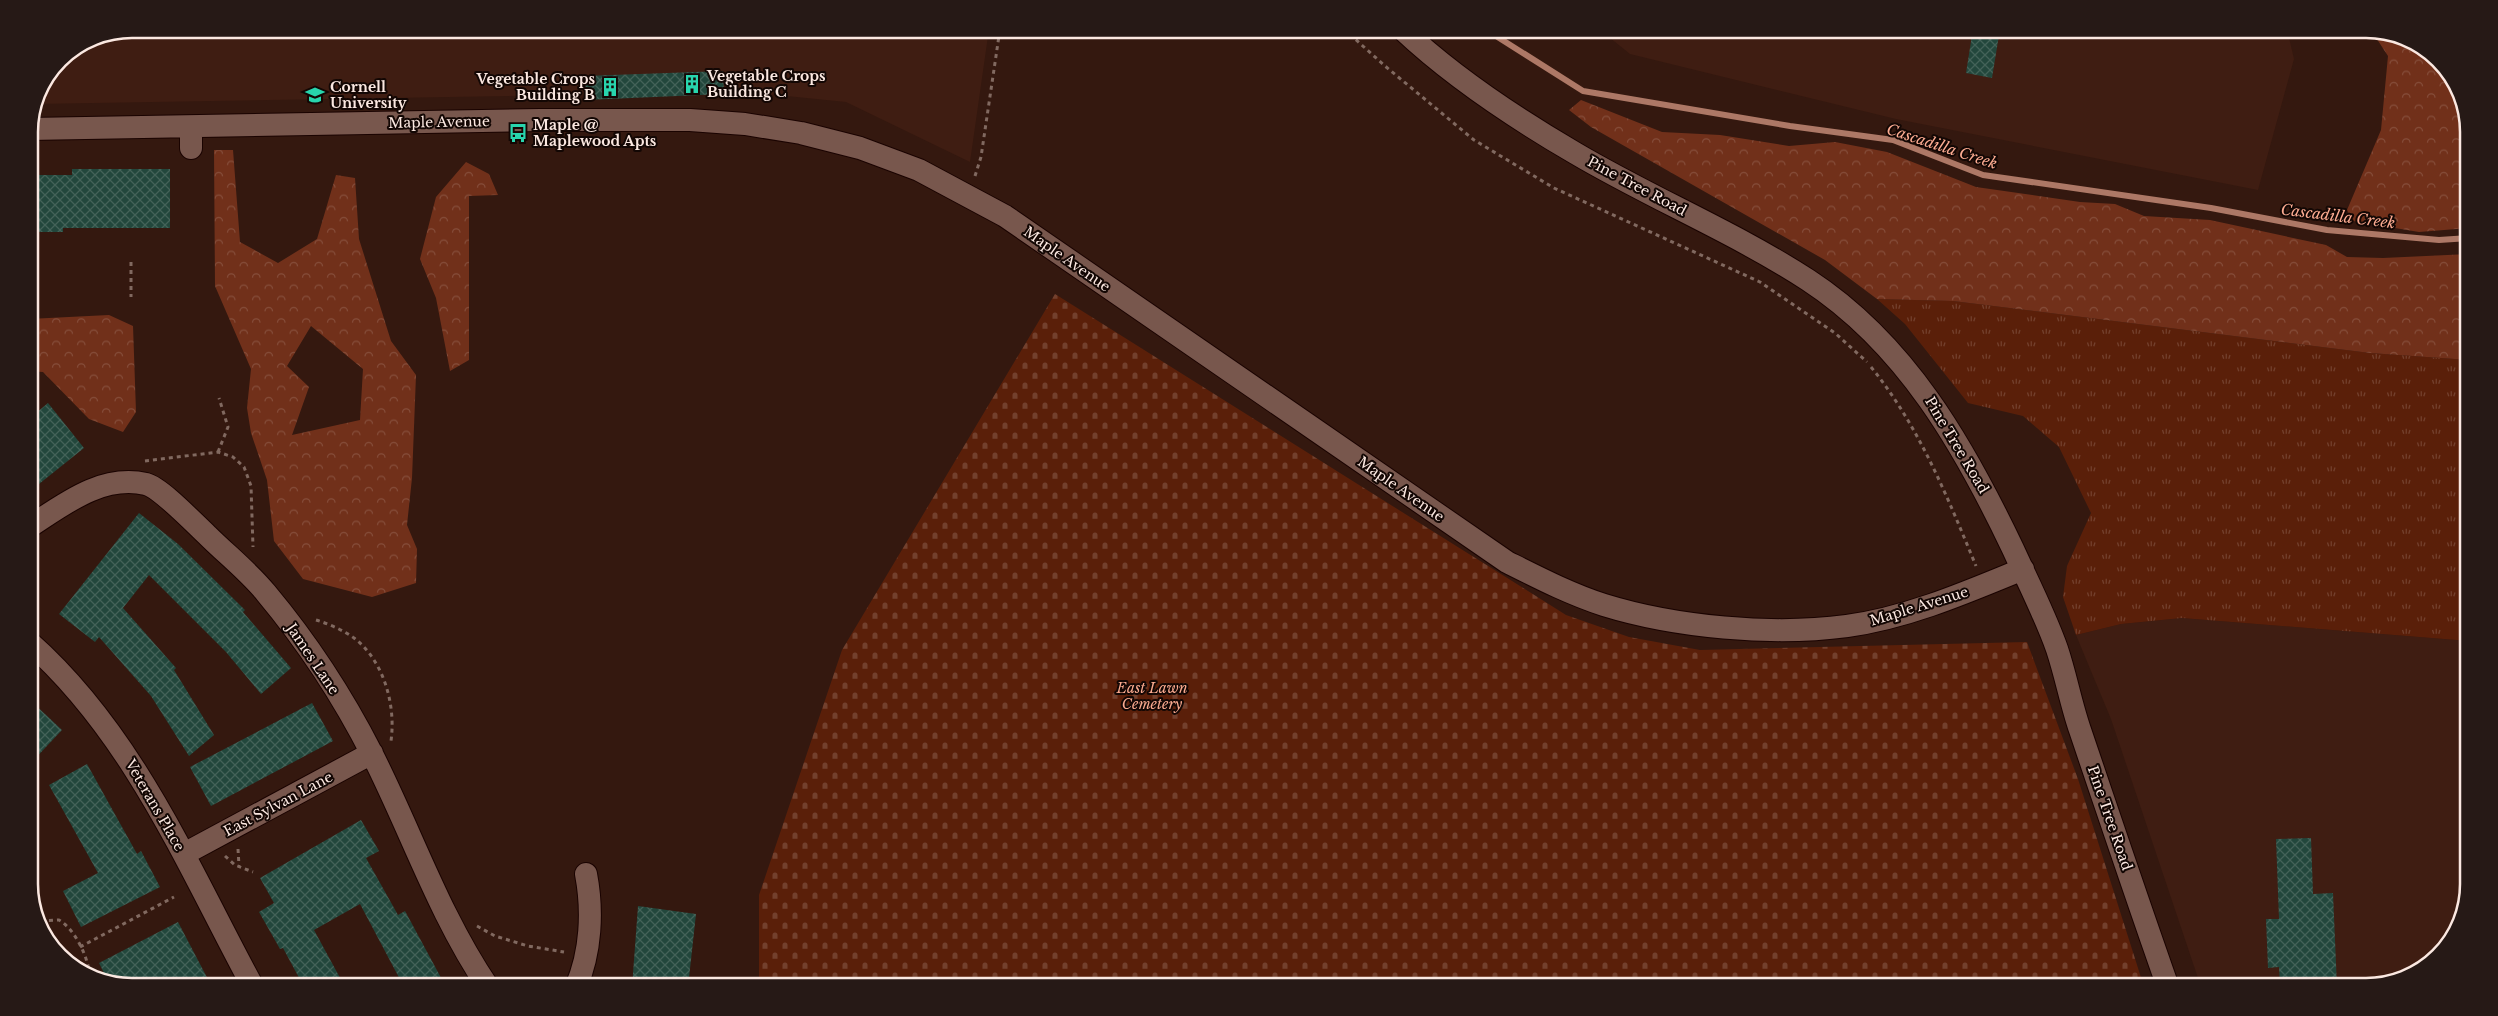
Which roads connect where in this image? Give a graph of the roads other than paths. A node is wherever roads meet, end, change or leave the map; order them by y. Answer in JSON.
{"nodes":[{"id":1,"x":1413,"y":38,"type":"edge"},
{"id":2,"x":38,"y":129,"type":"edge"},
{"id":3,"x":38,"y":521,"type":"edge"},
{"id":4,"x":2023,"y":569,"type":"junction"},
{"id":5,"x":38,"y":652,"type":"edge"},
{"id":6,"x":372,"y":753,"type":"junction"},
{"id":7,"x":184,"y":854,"type":"junction"},
{"id":8,"x":586,"y":874,"type":"dead end"},
{"id":9,"x":248,"y":978,"type":"edge"},
{"id":10,"x":482,"y":978,"type":"edge"},
{"id":11,"x":579,"y":978,"type":"edge"},
{"id":12,"x":2165,"y":978,"type":"edge"}],
"edges":[{"from":1,"to":4,"type":"street","name":"Pine Tree Road"},
{"from":2,"to":4,"type":"street","name":"Maple Avenue"},
{"from":3,"to":6,"type":"street","name":"James Lane"},
{"from":4,"to":12,"type":"street","name":"Pine Tree Road"},
{"from":5,"to":7,"type":"street","name":"Veterans Place"},
{"from":6,"to":7,"type":"street","name":"East Sylvan Lane"},
{"from":6,"to":10,"type":"street","name":"James Lane"},
{"from":7,"to":9,"type":"street","name":"Veterans Place"},
{"from":8,"to":11,"type":"street"}]}
